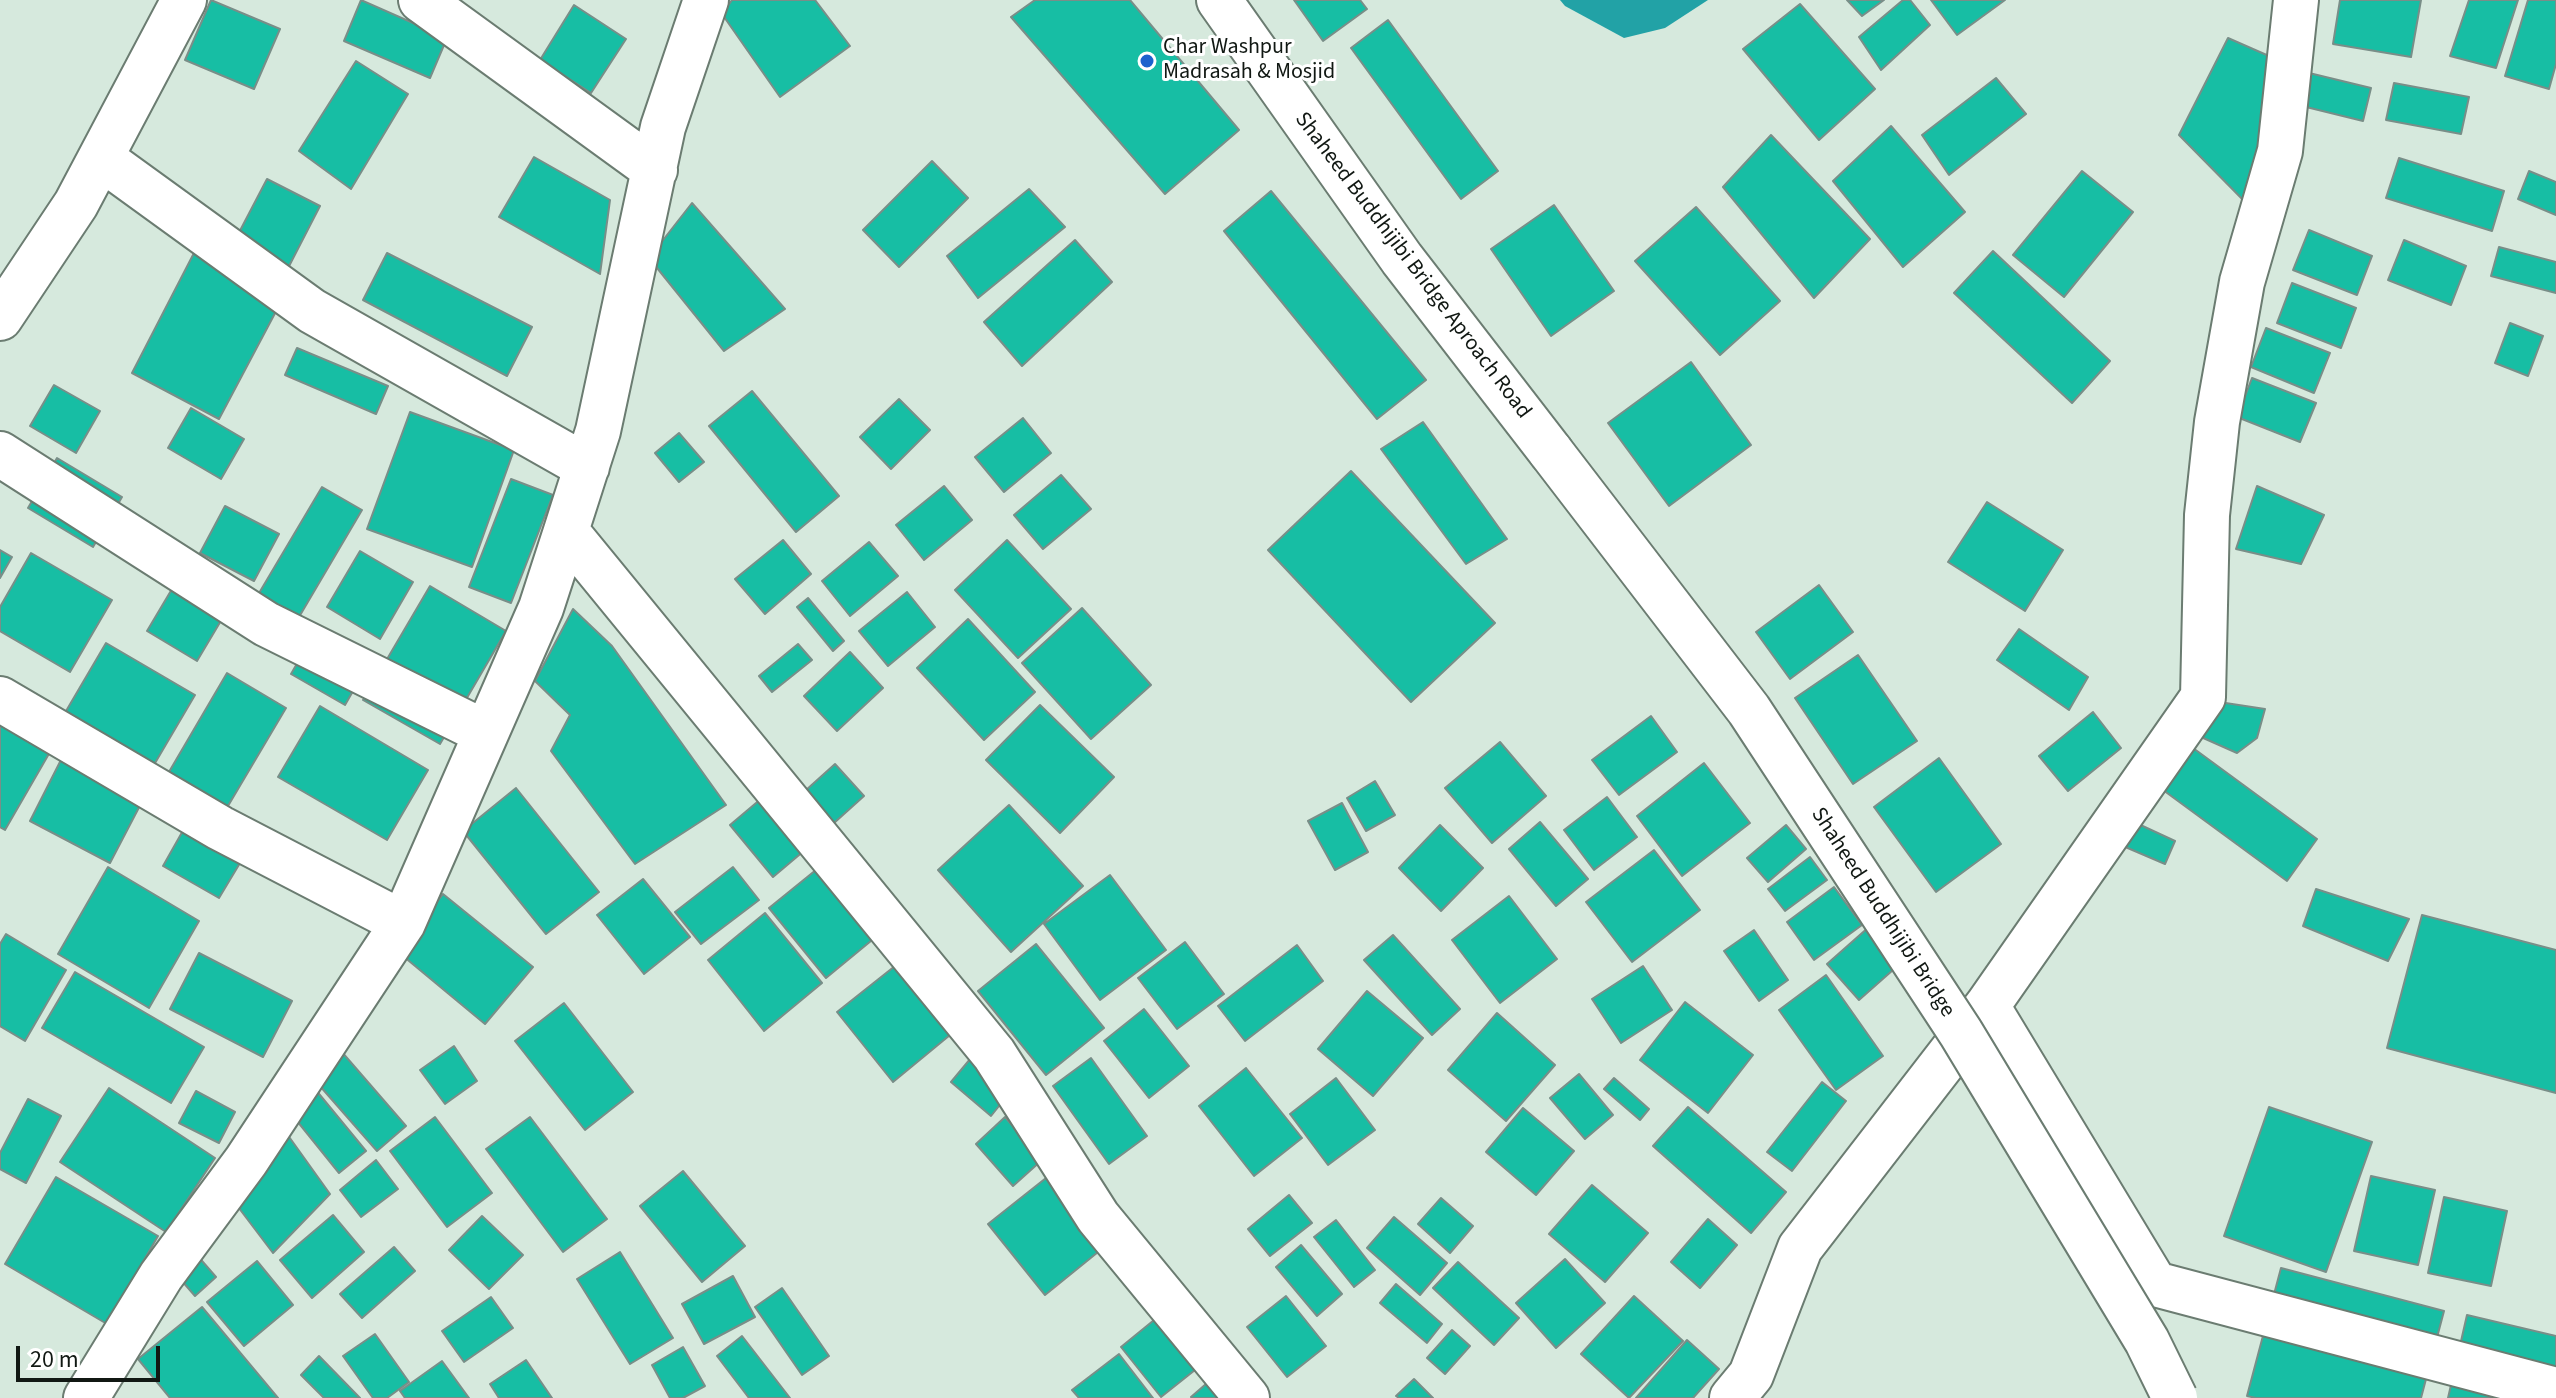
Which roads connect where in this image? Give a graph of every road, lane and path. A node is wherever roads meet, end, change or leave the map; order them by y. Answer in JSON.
{"nodes":[{"id":1,"x":184,"y":0,"type":"edge"},
{"id":2,"x":421,"y":0,"type":"edge"},
{"id":3,"x":706,"y":0,"type":"edge"},
{"id":4,"x":1219,"y":0,"type":"edge"},
{"id":5,"x":2296,"y":0,"type":"edge"},
{"id":6,"x":101,"y":158,"type":"junction"},
{"id":7,"x":655,"y":170,"type":"junction"},
{"id":8,"x":0,"y":318,"type":"edge"},
{"id":9,"x":1551,"y":452,"type":"joint"},
{"id":10,"x":0,"y":454,"type":"edge"},
{"id":11,"x":587,"y":467,"type":"junction"},
{"id":12,"x":566,"y":531,"type":"junction"},
{"id":13,"x":0,"y":699,"type":"edge"},
{"id":14,"x":486,"y":733,"type":"junction"},
{"id":15,"x":403,"y":923,"type":"junction"},
{"id":16,"x":1987,"y":1006,"type":"junction"},
{"id":17,"x":2556,"y":1390,"type":"edge"},
{"id":18,"x":86,"y":1398,"type":"edge"},
{"id":19,"x":1247,"y":1398,"type":"edge"},
{"id":20,"x":1732,"y":1398,"type":"edge"},
{"id":21,"x":2175,"y":1398,"type":"edge"}],
"edges":[{"from":1,"to":6,"type":"street"},
{"from":2,"to":7,"type":"street"},
{"from":3,"to":7,"type":"street"},
{"from":4,"to":9,"type":"street","name":"Shaheed Buddhijibi Bridge Aproach Road"},
{"from":5,"to":16,"type":"street"},
{"from":6,"to":8,"type":"street"},
{"from":6,"to":11,"type":"street"},
{"from":7,"to":11,"type":"street"},
{"from":9,"to":21,"type":"street","name":"Shaheed Buddhijibi Bridge","bridge":true},
{"from":10,"to":14,"type":"street"},
{"from":11,"to":12,"type":"street"},
{"from":12,"to":14,"type":"street"},
{"from":12,"to":19,"type":"street"},
{"from":13,"to":15,"type":"street"},
{"from":14,"to":15,"type":"street"},
{"from":15,"to":18,"type":"street"},
{"from":16,"to":17,"type":"street"},
{"from":16,"to":20,"type":"street"}]}
